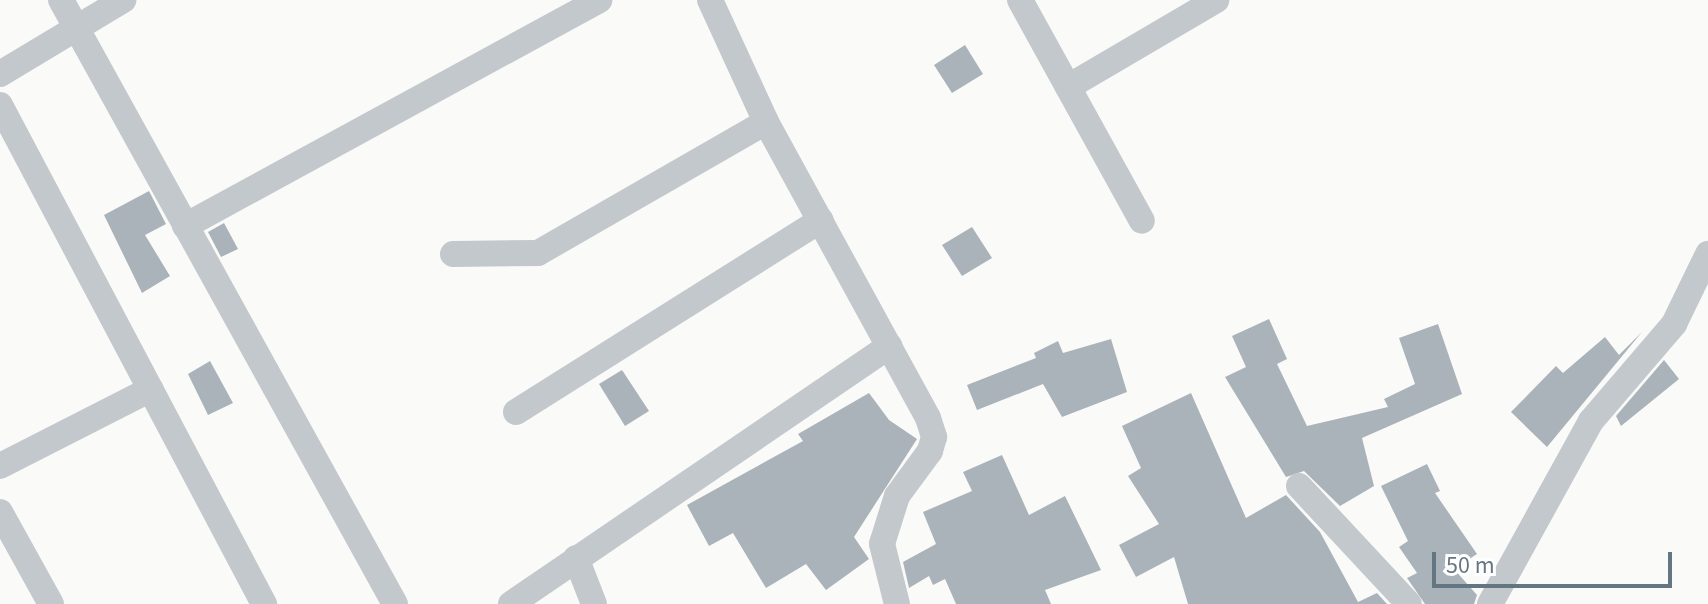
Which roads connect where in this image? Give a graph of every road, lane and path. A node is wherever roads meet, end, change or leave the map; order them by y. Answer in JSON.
{"nodes":[{"id":1,"x":61,"y":0,"type":"edge"},
{"id":2,"x":123,"y":0,"type":"edge"},
{"id":3,"x":599,"y":0,"type":"edge"},
{"id":4,"x":710,"y":0,"type":"edge"},
{"id":5,"x":1020,"y":0,"type":"edge"},
{"id":6,"x":1216,"y":0,"type":"edge"},
{"id":7,"x":77,"y":26,"type":"junction"},
{"id":8,"x":0,"y":74,"type":"edge"},
{"id":9,"x":1068,"y":87,"type":"junction"},
{"id":10,"x":0,"y":105,"type":"edge"},
{"id":11,"x":766,"y":122,"type":"junction"},
{"id":12,"x":821,"y":220,"type":"junction"},
{"id":13,"x":1142,"y":221,"type":"dead end"},
{"id":14,"x":185,"y":226,"type":"junction"},
{"id":15,"x":453,"y":254,"type":"dead end"},
{"id":16,"x":1708,"y":254,"type":"edge"},
{"id":17,"x":889,"y":346,"type":"junction"},
{"id":18,"x":151,"y":389,"type":"junction"},
{"id":19,"x":516,"y":412,"type":"dead end"},
{"id":20,"x":0,"y":466,"type":"edge"},
{"id":21,"x":1299,"y":486,"type":"dead end"},
{"id":22,"x":0,"y":512,"type":"edge"},
{"id":23,"x":576,"y":558,"type":"junction"},
{"id":24,"x":51,"y":604,"type":"edge"},
{"id":25,"x":264,"y":604,"type":"edge"},
{"id":26,"x":395,"y":604,"type":"edge"},
{"id":27,"x":511,"y":604,"type":"edge"},
{"id":28,"x":594,"y":604,"type":"edge"},
{"id":29,"x":897,"y":604,"type":"edge"},
{"id":30,"x":1409,"y":604,"type":"edge"},
{"id":31,"x":1490,"y":604,"type":"edge"}],
"edges":[{"from":1,"to":7,"type":"street"},
{"from":2,"to":7,"type":"street"},
{"from":3,"to":14,"type":"street"},
{"from":4,"to":11,"type":"street"},
{"from":5,"to":9,"type":"street"},
{"from":6,"to":9,"type":"street"},
{"from":7,"to":8,"type":"street"},
{"from":7,"to":14,"type":"street"},
{"from":9,"to":13,"type":"street"},
{"from":10,"to":18,"type":"street"},
{"from":11,"to":12,"type":"street"},
{"from":11,"to":15,"type":"street"},
{"from":12,"to":17,"type":"street"},
{"from":12,"to":19,"type":"street"},
{"from":14,"to":26,"type":"street"},
{"from":16,"to":31,"type":"street"},
{"from":17,"to":23,"type":"street"},
{"from":17,"to":29,"type":"street"},
{"from":18,"to":20,"type":"street"},
{"from":18,"to":25,"type":"street"},
{"from":21,"to":30,"type":"street"},
{"from":22,"to":24,"type":"street"},
{"from":23,"to":27,"type":"street"},
{"from":23,"to":28,"type":"street"}]}
